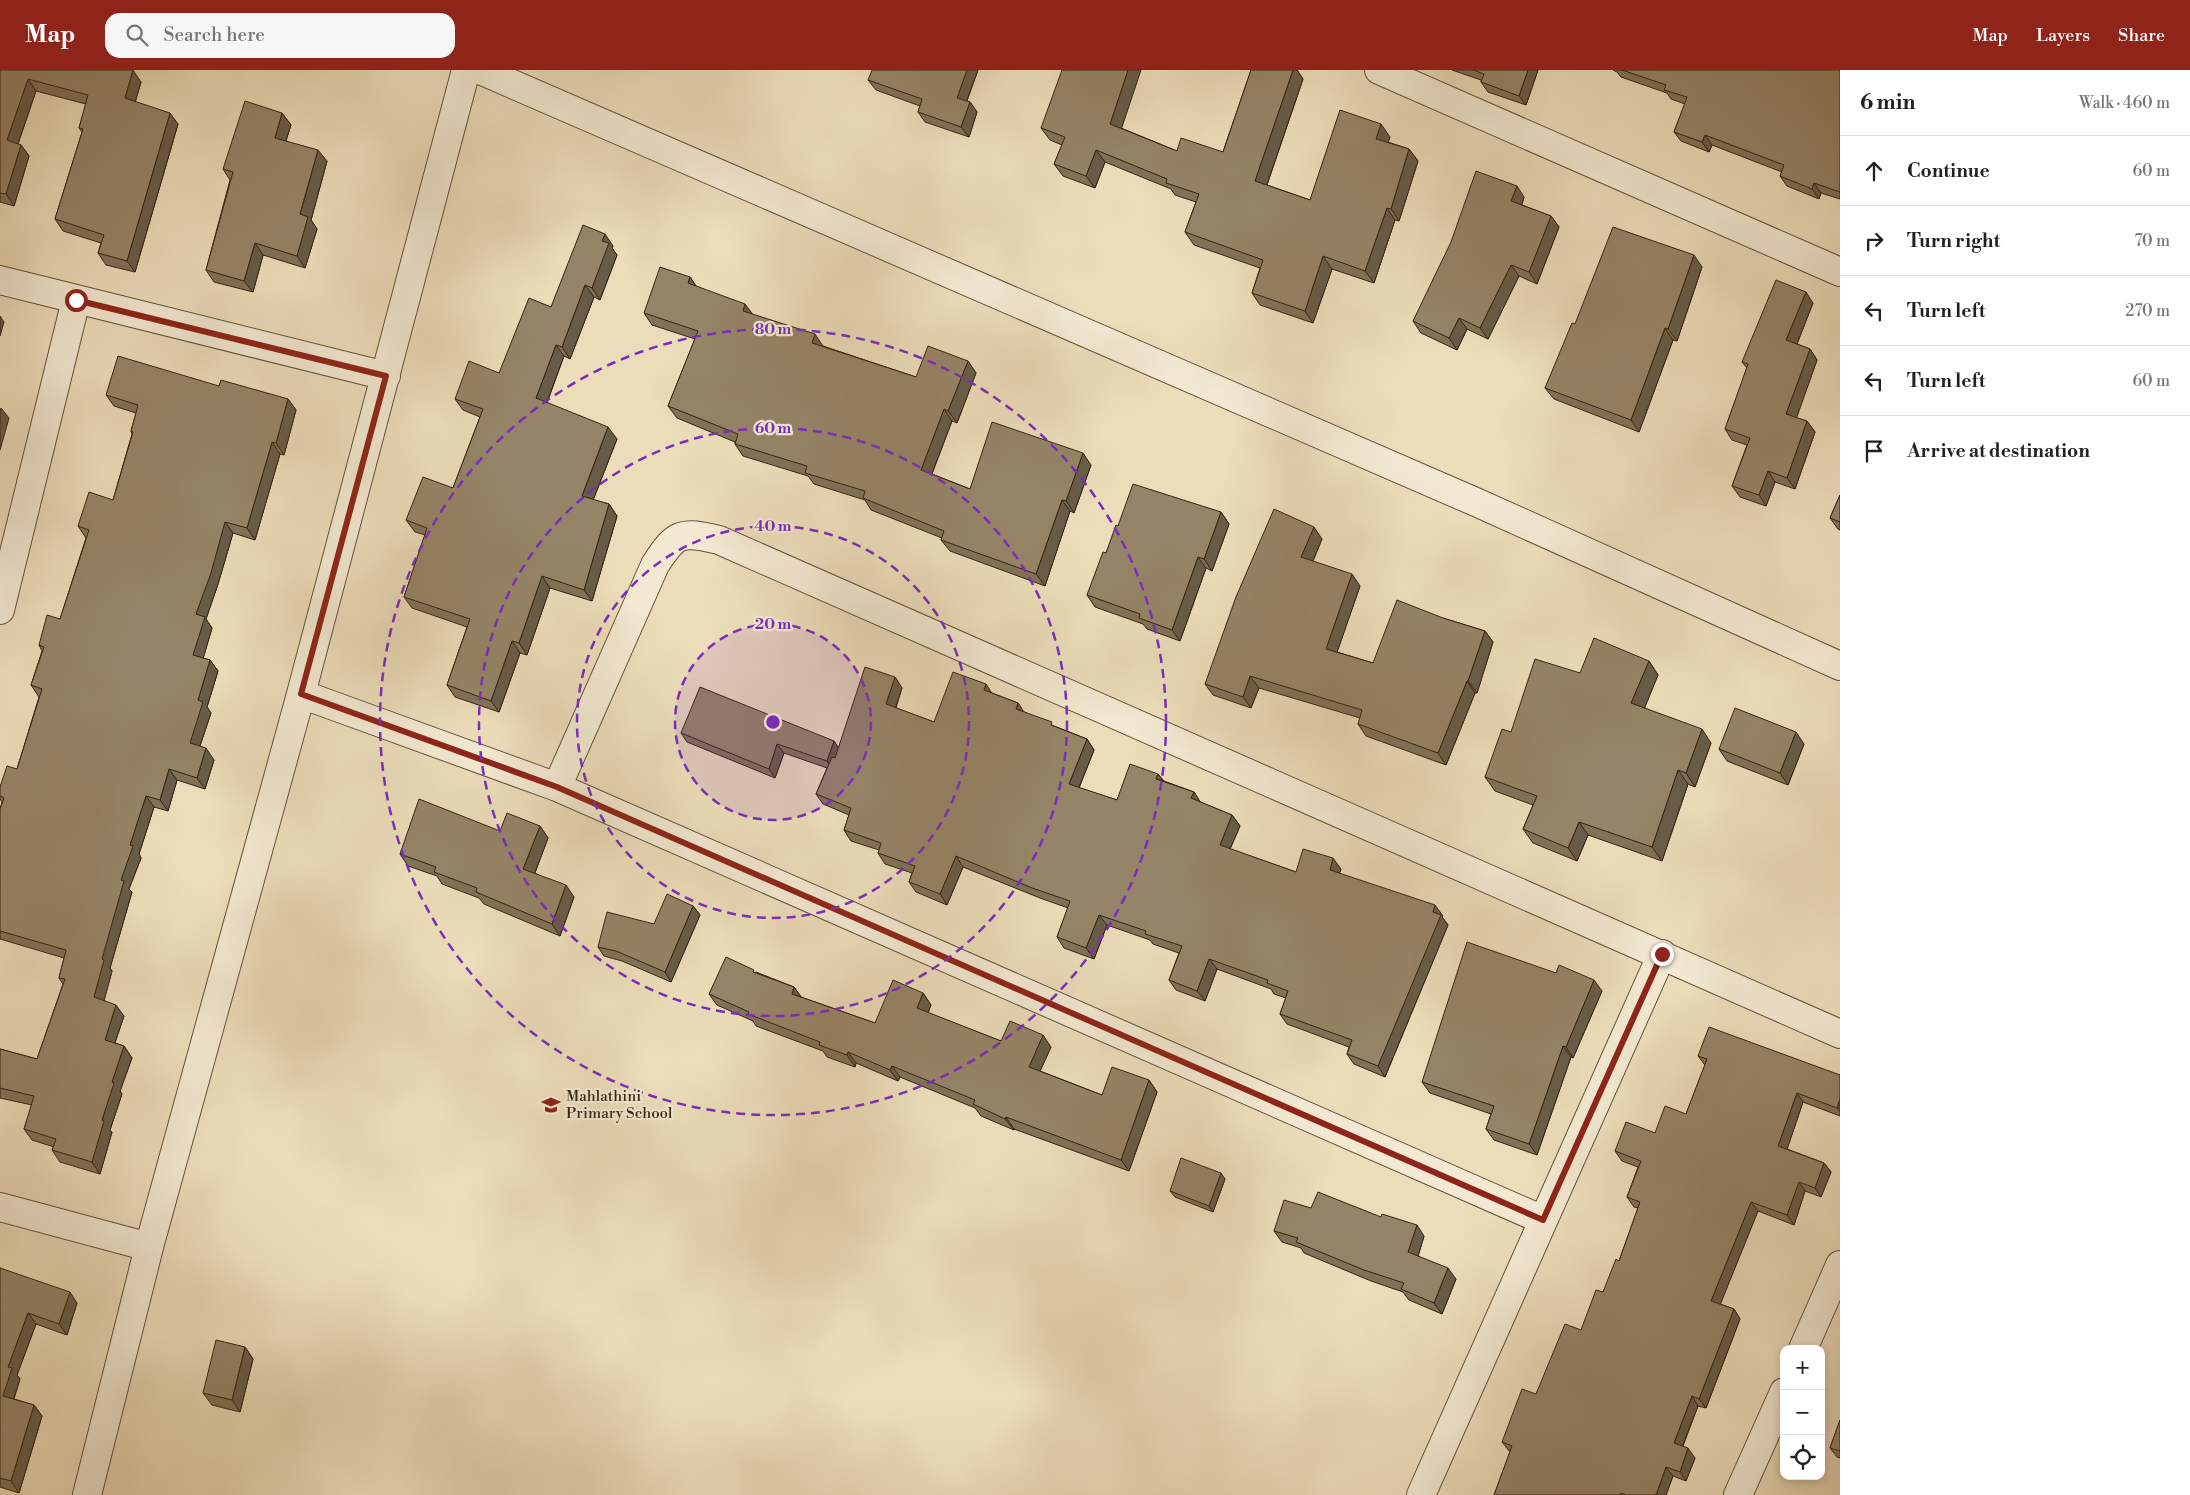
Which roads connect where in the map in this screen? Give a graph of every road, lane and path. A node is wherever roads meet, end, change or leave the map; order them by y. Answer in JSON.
{"nodes":[{"id":1,"x":466,"y":70,"type":"edge"},
{"id":2,"x":480,"y":70,"type":"edge"},
{"id":3,"x":1379,"y":70,"type":"edge"},
{"id":4,"x":1840,"y":272,"type":"edge"},
{"id":5,"x":0,"y":280,"type":"edge"},
{"id":6,"x":76,"y":300,"type":"junction"},
{"id":7,"x":386,"y":376,"type":"junction"},
{"id":8,"x":0,"y":610,"type":"edge"},
{"id":9,"x":1840,"y":666,"type":"edge"},
{"id":10,"x":301,"y":694,"type":"junction"},
{"id":11,"x":557,"y":787,"type":"junction"},
{"id":12,"x":1662,"y":954,"type":"junction"},
{"id":13,"x":1840,"y":1034,"type":"edge"},
{"id":14,"x":0,"y":1207,"type":"edge"},
{"id":15,"x":1543,"y":1220,"type":"junction"},
{"id":16,"x":149,"y":1247,"type":"junction"},
{"id":17,"x":1840,"y":1265,"type":"edge"},
{"id":18,"x":1805,"y":1345,"type":"edge"},
{"id":19,"x":1780,"y":1401,"type":"edge"},
{"id":20,"x":86,"y":1495,"type":"edge"},
{"id":21,"x":1421,"y":1495,"type":"edge"},
{"id":22,"x":1738,"y":1495,"type":"edge"}],
"edges":[{"from":1,"to":7,"type":"street"},
{"from":2,"to":9,"type":"street"},
{"from":3,"to":4,"type":"street"},
{"from":5,"to":6,"type":"street"},
{"from":6,"to":7,"type":"street"},
{"from":6,"to":8,"type":"street"},
{"from":7,"to":10,"type":"street"},
{"from":10,"to":11,"type":"street"},
{"from":10,"to":16,"type":"street"},
{"from":11,"to":12,"type":"street"},
{"from":11,"to":15,"type":"street"},
{"from":12,"to":13,"type":"street"},
{"from":12,"to":15,"type":"street"},
{"from":14,"to":16,"type":"street"},
{"from":15,"to":21,"type":"street"},
{"from":16,"to":20,"type":"street"},
{"from":17,"to":18,"type":"street"},
{"from":19,"to":22,"type":"street"}]}
